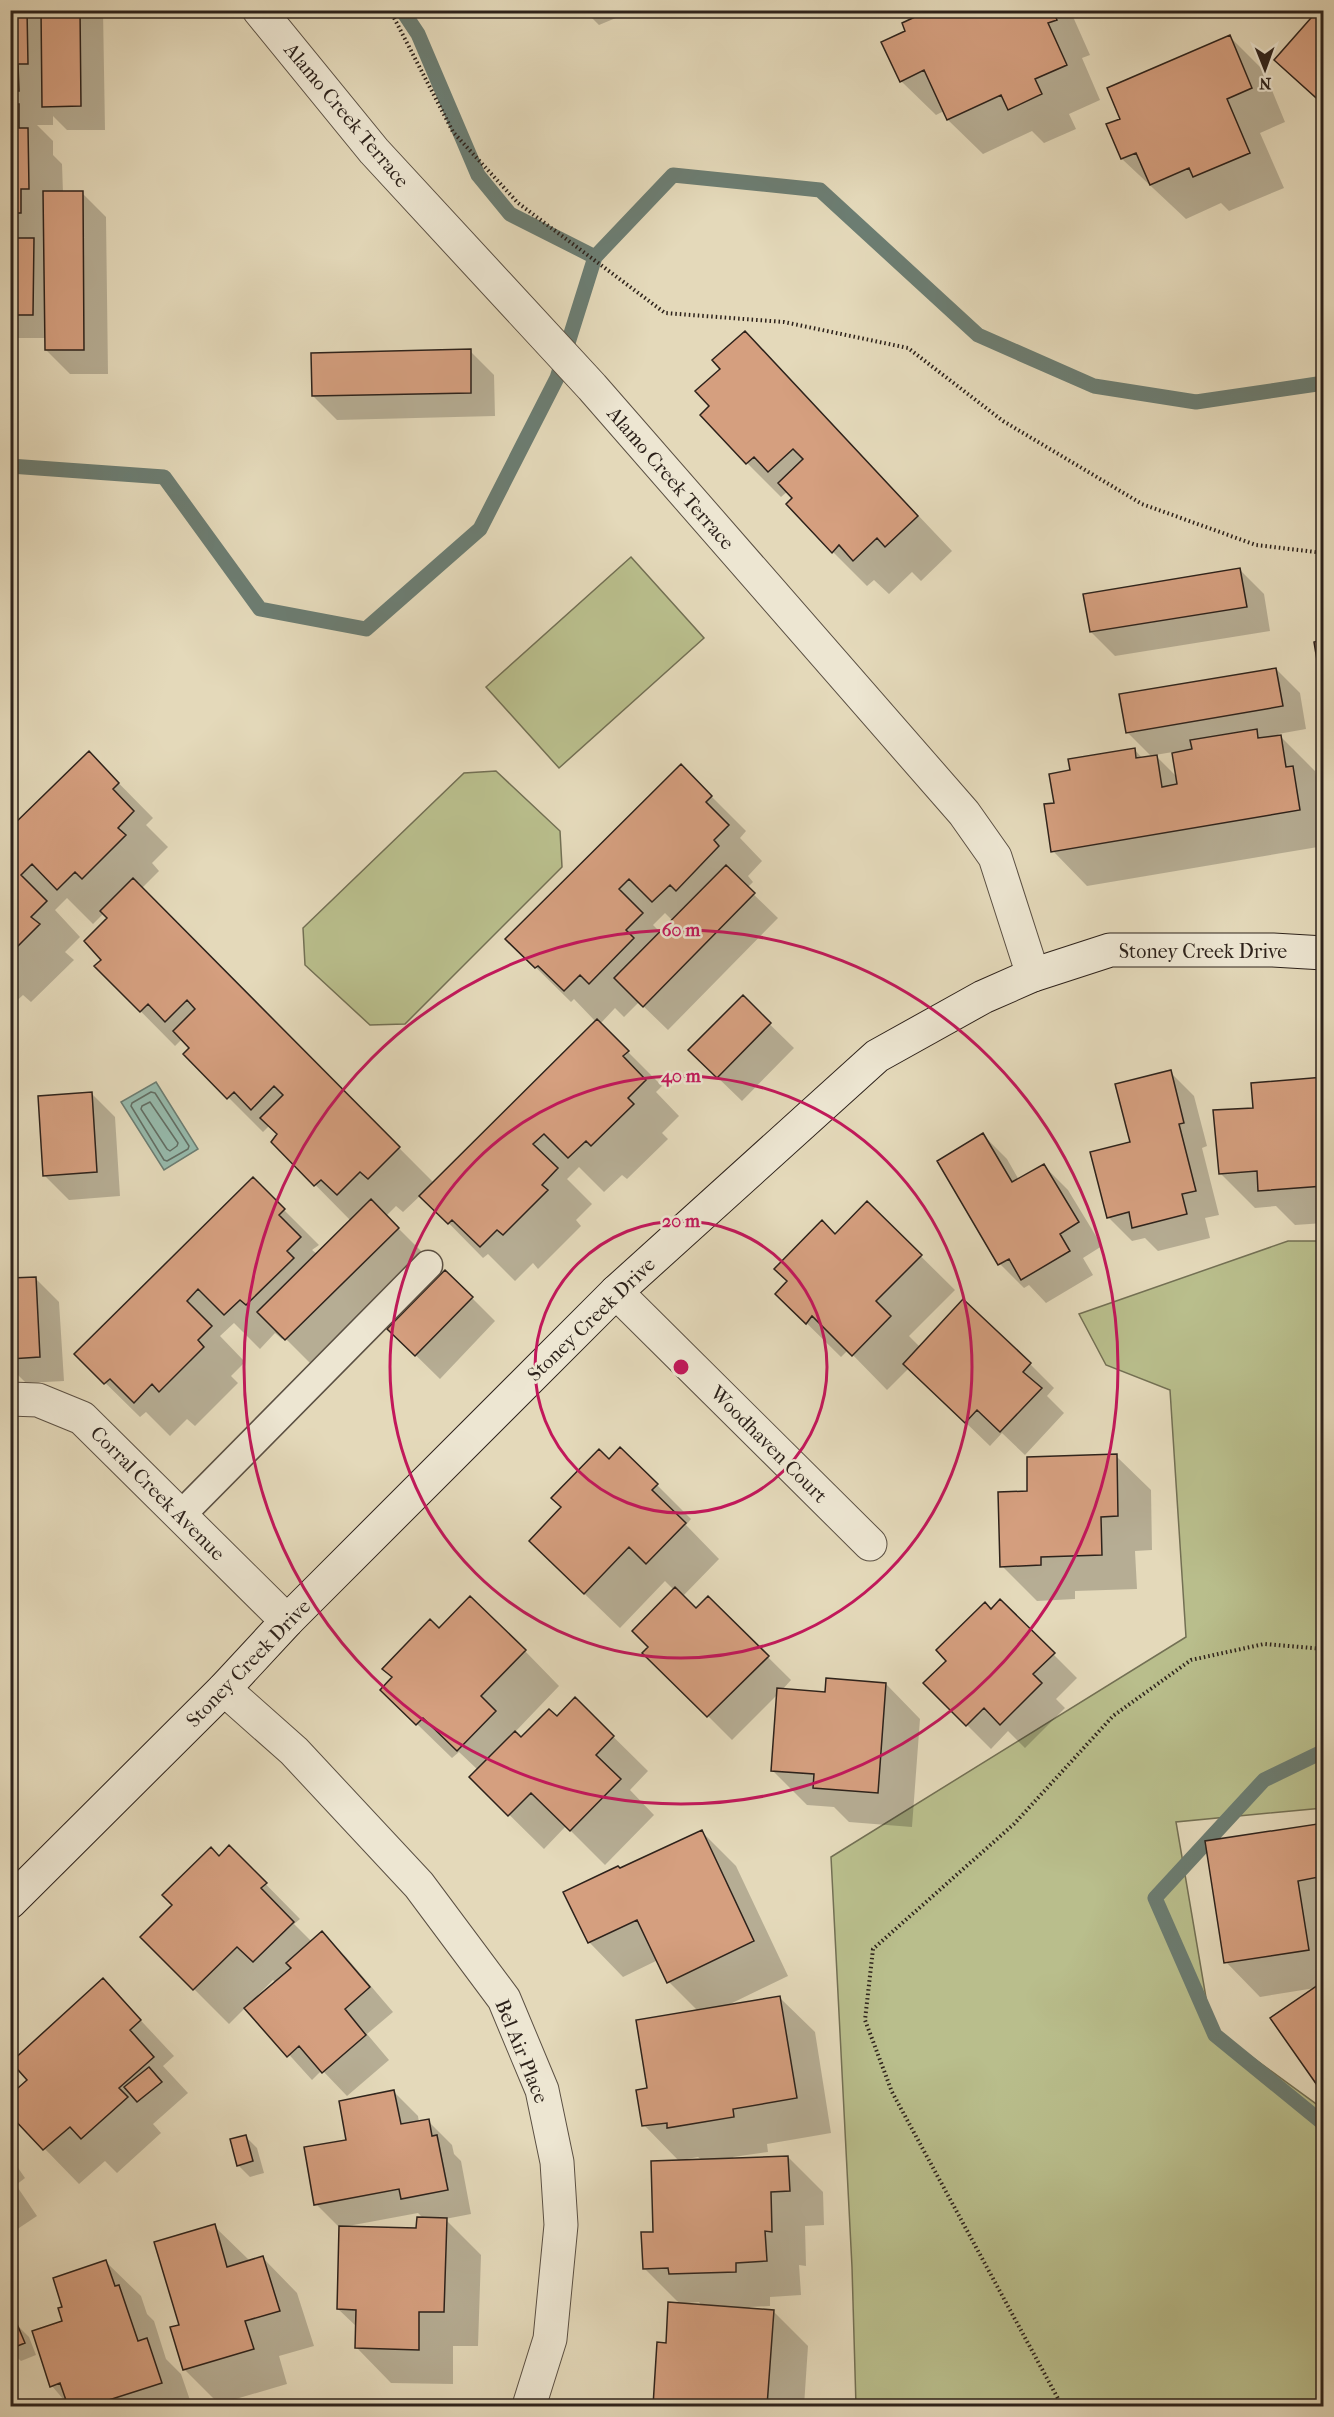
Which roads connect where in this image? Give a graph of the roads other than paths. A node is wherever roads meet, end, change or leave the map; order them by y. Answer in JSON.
{"nodes":[{"id":1,"x":259,"y":10,"type":"edge"},
{"id":2,"x":1323,"y":954,"type":"edge"},
{"id":3,"x":1033,"y":975,"type":"junction"},
{"id":4,"x":428,"y":1265,"type":"dead end"},
{"id":5,"x":616,"y":1292,"type":"junction"},
{"id":6,"x":10,"y":1399,"type":"edge"},
{"id":7,"x":180,"y":1516,"type":"junction"},
{"id":8,"x":870,"y":1544,"type":"dead end"},
{"id":9,"x":287,"y":1621,"type":"junction"},
{"id":10,"x":224,"y":1689,"type":"junction"},
{"id":11,"x":10,"y":1902,"type":"edge"},
{"id":12,"x":529,"y":2406,"type":"edge"}],
"edges":[{"from":1,"to":3,"type":"street","name":"Alamo Creek Terrace"},
{"from":2,"to":3,"type":"street","name":"Stoney Creek Drive"},
{"from":3,"to":5,"type":"street","name":"Stoney Creek Drive"},
{"from":4,"to":7,"type":"lane"},
{"from":5,"to":8,"type":"street","name":"Woodhaven Court"},
{"from":5,"to":9,"type":"street","name":"Stoney Creek Drive"},
{"from":6,"to":7,"type":"street","name":"Corral Creek Avenue"},
{"from":7,"to":9,"type":"street","name":"Corral Creek Avenue"},
{"from":9,"to":10,"type":"street","name":"Stoney Creek Drive"},
{"from":10,"to":11,"type":"street","name":"Stoney Creek Drive"},
{"from":10,"to":12,"type":"street","name":"Bel Air Place"}]}
